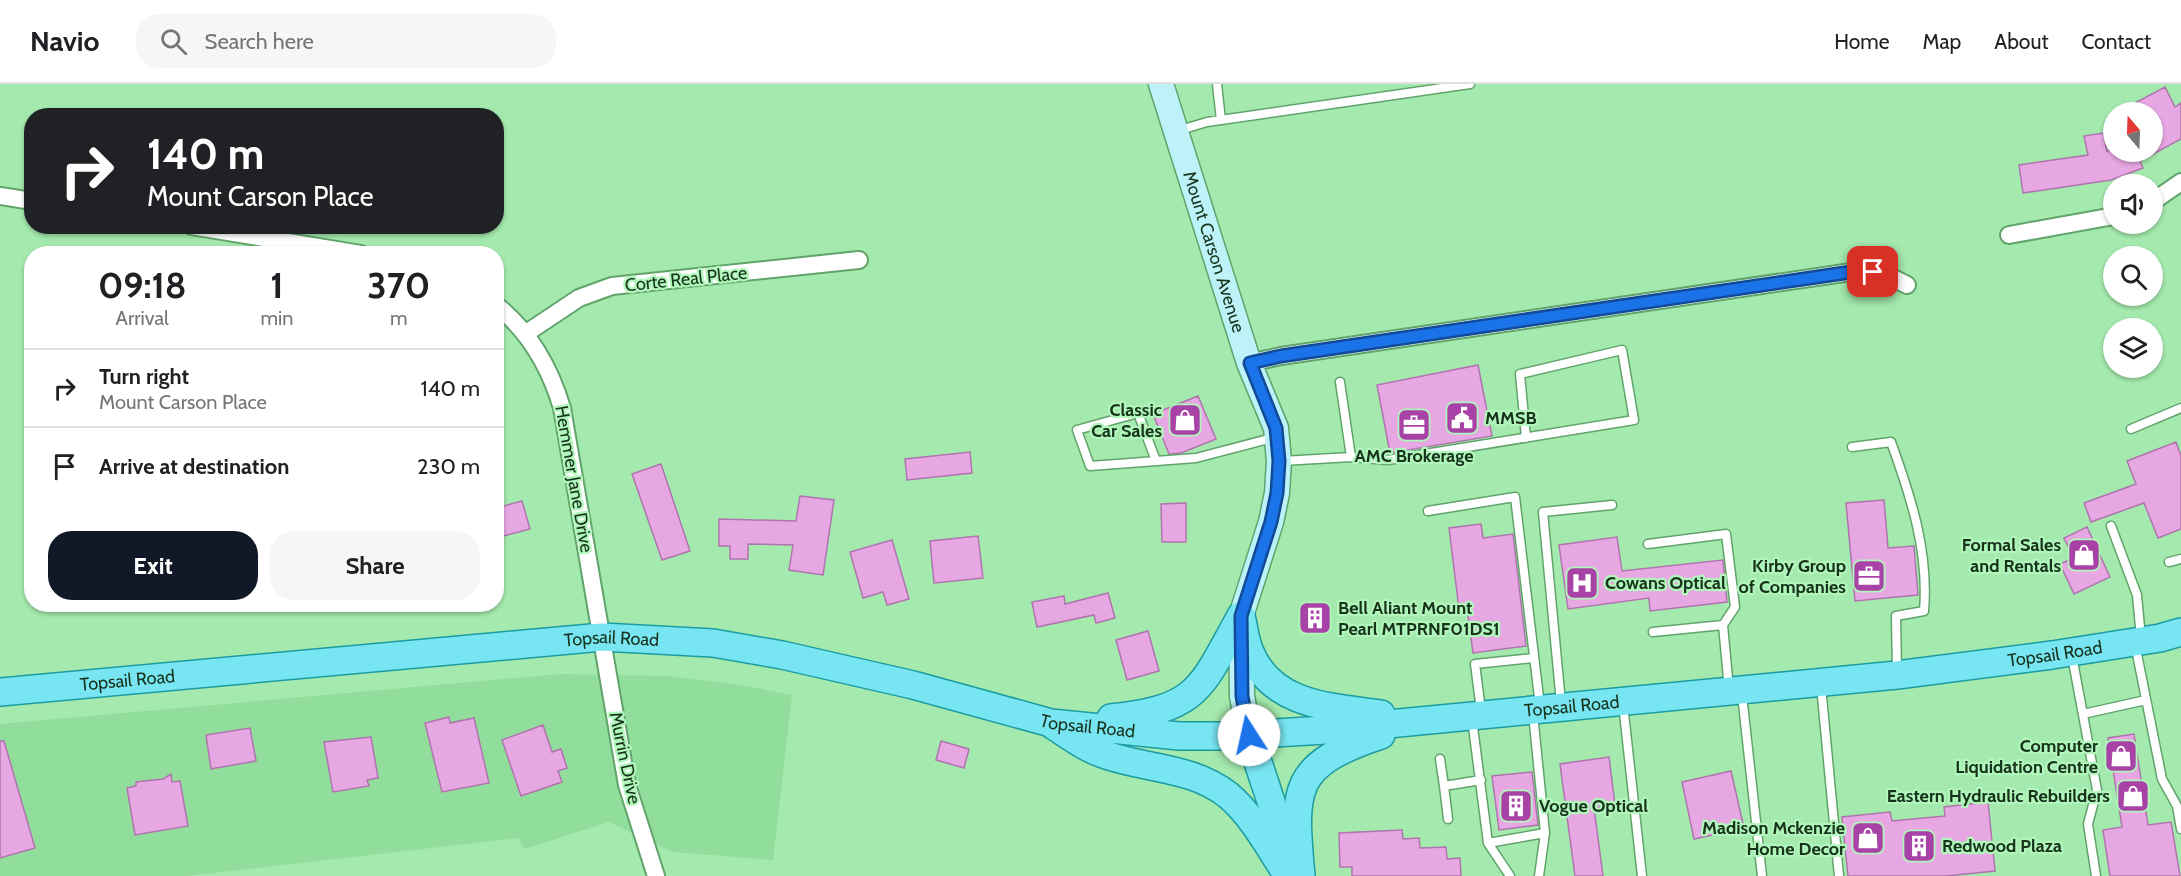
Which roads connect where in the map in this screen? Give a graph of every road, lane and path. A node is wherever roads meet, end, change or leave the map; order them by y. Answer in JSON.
{"nodes":[{"id":1,"x":1161,"y":84,"type":"edge"},
{"id":2,"x":1217,"y":84,"type":"edge"},
{"id":3,"x":1470,"y":84,"type":"edge"},
{"id":4,"x":1221,"y":120,"type":"junction"},
{"id":5,"x":1176,"y":132,"type":"junction"},
{"id":6,"x":2181,"y":182,"type":"edge"},
{"id":7,"x":2163,"y":194,"type":"edge"},
{"id":8,"x":0,"y":196,"type":"edge"},
{"id":9,"x":24,"y":200,"type":"edge"},
{"id":10,"x":2103,"y":218,"type":"edge"},
{"id":11,"x":240,"y":234,"type":"edge"},
{"id":12,"x":2009,"y":235,"type":"dead end"},
{"id":13,"x":312,"y":246,"type":"edge"},
{"id":14,"x":860,"y":260,"type":"dead end"},
{"id":15,"x":1907,"y":285,"type":"dead end"},
{"id":16,"x":504,"y":313,"type":"edge"},
{"id":17,"x":525,"y":334,"type":"junction"},
{"id":18,"x":1250,"y":363,"type":"junction"},
{"id":19,"x":1340,"y":382,"type":"dead end"},
{"id":20,"x":2181,"y":408,"type":"edge"},
{"id":21,"x":2131,"y":429,"type":"dead end"},
{"id":22,"x":1276,"y":437,"type":"junction"},
{"id":23,"x":1526,"y":438,"type":"junction"},
{"id":24,"x":1852,"y":447,"type":"dead end"},
{"id":25,"x":1352,"y":457,"type":"junction"},
{"id":26,"x":1156,"y":461,"type":"junction"},
{"id":27,"x":1279,"y":461,"type":"junction"},
{"id":28,"x":1612,"y":505,"type":"dead end"},
{"id":29,"x":1428,"y":512,"type":"dead end"},
{"id":30,"x":2111,"y":525,"type":"dead end"},
{"id":31,"x":1648,"y":544,"type":"dead end"},
{"id":32,"x":2181,"y":559,"type":"edge"},
{"id":33,"x":2169,"y":562,"type":"dead end"},
{"id":34,"x":1241,"y":616,"type":"junction"},
{"id":35,"x":1723,"y":625,"type":"junction"},
{"id":36,"x":1653,"y":632,"type":"dead end"},
{"id":37,"x":2181,"y":632,"type":"edge"},
{"id":38,"x":602,"y":637,"type":"junction"},
{"id":39,"x":2138,"y":642,"type":"junction"},
{"id":40,"x":2072,"y":652,"type":"junction"},
{"id":41,"x":1533,"y":658,"type":"junction"},
{"id":42,"x":1897,"y":675,"type":"junction"},
{"id":43,"x":1821,"y":683,"type":"junction"},
{"id":44,"x":0,"y":692,"type":"edge"},
{"id":45,"x":1735,"y":692,"type":"junction"},
{"id":46,"x":2146,"y":700,"type":"junction"},
{"id":47,"x":1623,"y":701,"type":"junction"},
{"id":48,"x":1545,"y":709,"type":"junction"},
{"id":49,"x":2083,"y":714,"type":"junction"},
{"id":50,"x":1476,"y":715,"type":"junction"},
{"id":51,"x":1426,"y":720,"type":"junction"},
{"id":52,"x":1051,"y":723,"type":"junction"},
{"id":53,"x":1249,"y":735,"type":"junction"},
{"id":54,"x":1440,"y":759,"type":"dead end"},
{"id":55,"x":1481,"y":780,"type":"junction"},
{"id":56,"x":1444,"y":786,"type":"junction"},
{"id":57,"x":1448,"y":819,"type":"dead end"},
{"id":58,"x":2181,"y":829,"type":"edge"},
{"id":59,"x":1545,"y":833,"type":"junction"},
{"id":60,"x":1488,"y":843,"type":"junction"},
{"id":61,"x":656,"y":876,"type":"edge"},
{"id":62,"x":1288,"y":876,"type":"edge"},
{"id":63,"x":1296,"y":876,"type":"edge"},
{"id":64,"x":1301,"y":876,"type":"edge"},
{"id":65,"x":1510,"y":876,"type":"edge"},
{"id":66,"x":1539,"y":876,"type":"edge"},
{"id":67,"x":1642,"y":876,"type":"edge"},
{"id":68,"x":1762,"y":876,"type":"edge"},
{"id":69,"x":1839,"y":876,"type":"edge"},
{"id":70,"x":2096,"y":876,"type":"edge"}],
"edges":[{"from":1,"to":5,"type":"main road","name":"Mount Carson Avenue"},
{"from":2,"to":4,"type":"lane"},
{"from":3,"to":4,"type":"lane"},
{"from":4,"to":5,"type":"lane"},
{"from":5,"to":18,"type":"main road","name":"Mount Carson Avenue"},
{"from":6,"to":7,"type":"street"},
{"from":8,"to":9,"type":"street"},
{"from":10,"to":12,"type":"street"},
{"from":11,"to":13,"type":"street"},
{"from":14,"to":17,"type":"street","name":"Corte Real Place"},
{"from":15,"to":18,"type":"street"},
{"from":16,"to":17,"type":"street","name":"Hemmer Jane Drive"},
{"from":17,"to":38,"type":"street","name":"Hemmer Jane Drive"},
{"from":18,"to":22,"type":"main road","name":"Mount Carson Avenue"},
{"from":19,"to":25,"type":"lane"},
{"from":20,"to":21,"type":"lane"},
{"from":22,"to":26,"type":"lane"},
{"from":22,"to":27,"type":"main road","name":"Mount Carson Avenue"},
{"from":23,"to":23,"type":"lane"},
{"from":23,"to":25,"type":"lane"},
{"from":24,"to":42,"type":"lane"},
{"from":25,"to":27,"type":"lane"},
{"from":26,"to":26,"type":"lane"},
{"from":27,"to":34,"type":"main road","name":"Mount Carson Avenue"},
{"from":28,"to":48,"type":"lane"},
{"from":29,"to":41,"type":"lane"},
{"from":30,"to":39,"type":"lane"},
{"from":31,"to":35,"type":"lane"},
{"from":32,"to":33,"type":"lane"},
{"from":34,"to":51,"type":"main road"},
{"from":34,"to":52,"type":"main road"},
{"from":34,"to":53,"type":"main road","name":"Mount Carson Avenue"},
{"from":35,"to":36,"type":"lane"},
{"from":35,"to":45,"type":"lane"},
{"from":37,"to":39,"type":"main road","name":"Topsail Road"},
{"from":38,"to":44,"type":"main road","name":"Topsail Road"},
{"from":38,"to":52,"type":"main road","name":"Topsail Road"},
{"from":38,"to":61,"type":"street","name":"Murrin Drive"},
{"from":39,"to":40,"type":"main road","name":"Topsail Road"},
{"from":39,"to":46,"type":"lane"},
{"from":40,"to":42,"type":"main road","name":"Topsail Road"},
{"from":40,"to":49,"type":"lane"},
{"from":41,"to":48,"type":"lane"},
{"from":41,"to":50,"type":"lane"},
{"from":42,"to":43,"type":"main road","name":"Topsail Road"},
{"from":43,"to":45,"type":"main road","name":"Topsail Road"},
{"from":43,"to":69,"type":"lane"},
{"from":45,"to":47,"type":"main road","name":"Topsail Road"},
{"from":45,"to":68,"type":"lane"},
{"from":46,"to":49,"type":"lane"},
{"from":46,"to":58,"type":"lane"},
{"from":47,"to":48,"type":"main road","name":"Topsail Road"},
{"from":47,"to":67,"type":"lane"},
{"from":48,"to":50,"type":"main road","name":"Topsail Road"},
{"from":48,"to":59,"type":"lane"},
{"from":49,"to":70,"type":"lane"},
{"from":50,"to":51,"type":"main road","name":"Topsail Road"},
{"from":50,"to":55,"type":"lane"},
{"from":51,"to":53,"type":"main road","name":"Topsail Road"},
{"from":51,"to":64,"type":"main road"},
{"from":52,"to":53,"type":"main road","name":"Topsail Road"},
{"from":52,"to":62,"type":"main road"},
{"from":53,"to":63,"type":"main road"},
{"from":54,"to":56,"type":"lane"},
{"from":55,"to":56,"type":"lane"},
{"from":55,"to":60,"type":"lane"},
{"from":56,"to":57,"type":"lane"},
{"from":59,"to":60,"type":"lane"},
{"from":59,"to":66,"type":"lane"},
{"from":60,"to":65,"type":"lane"}]}
